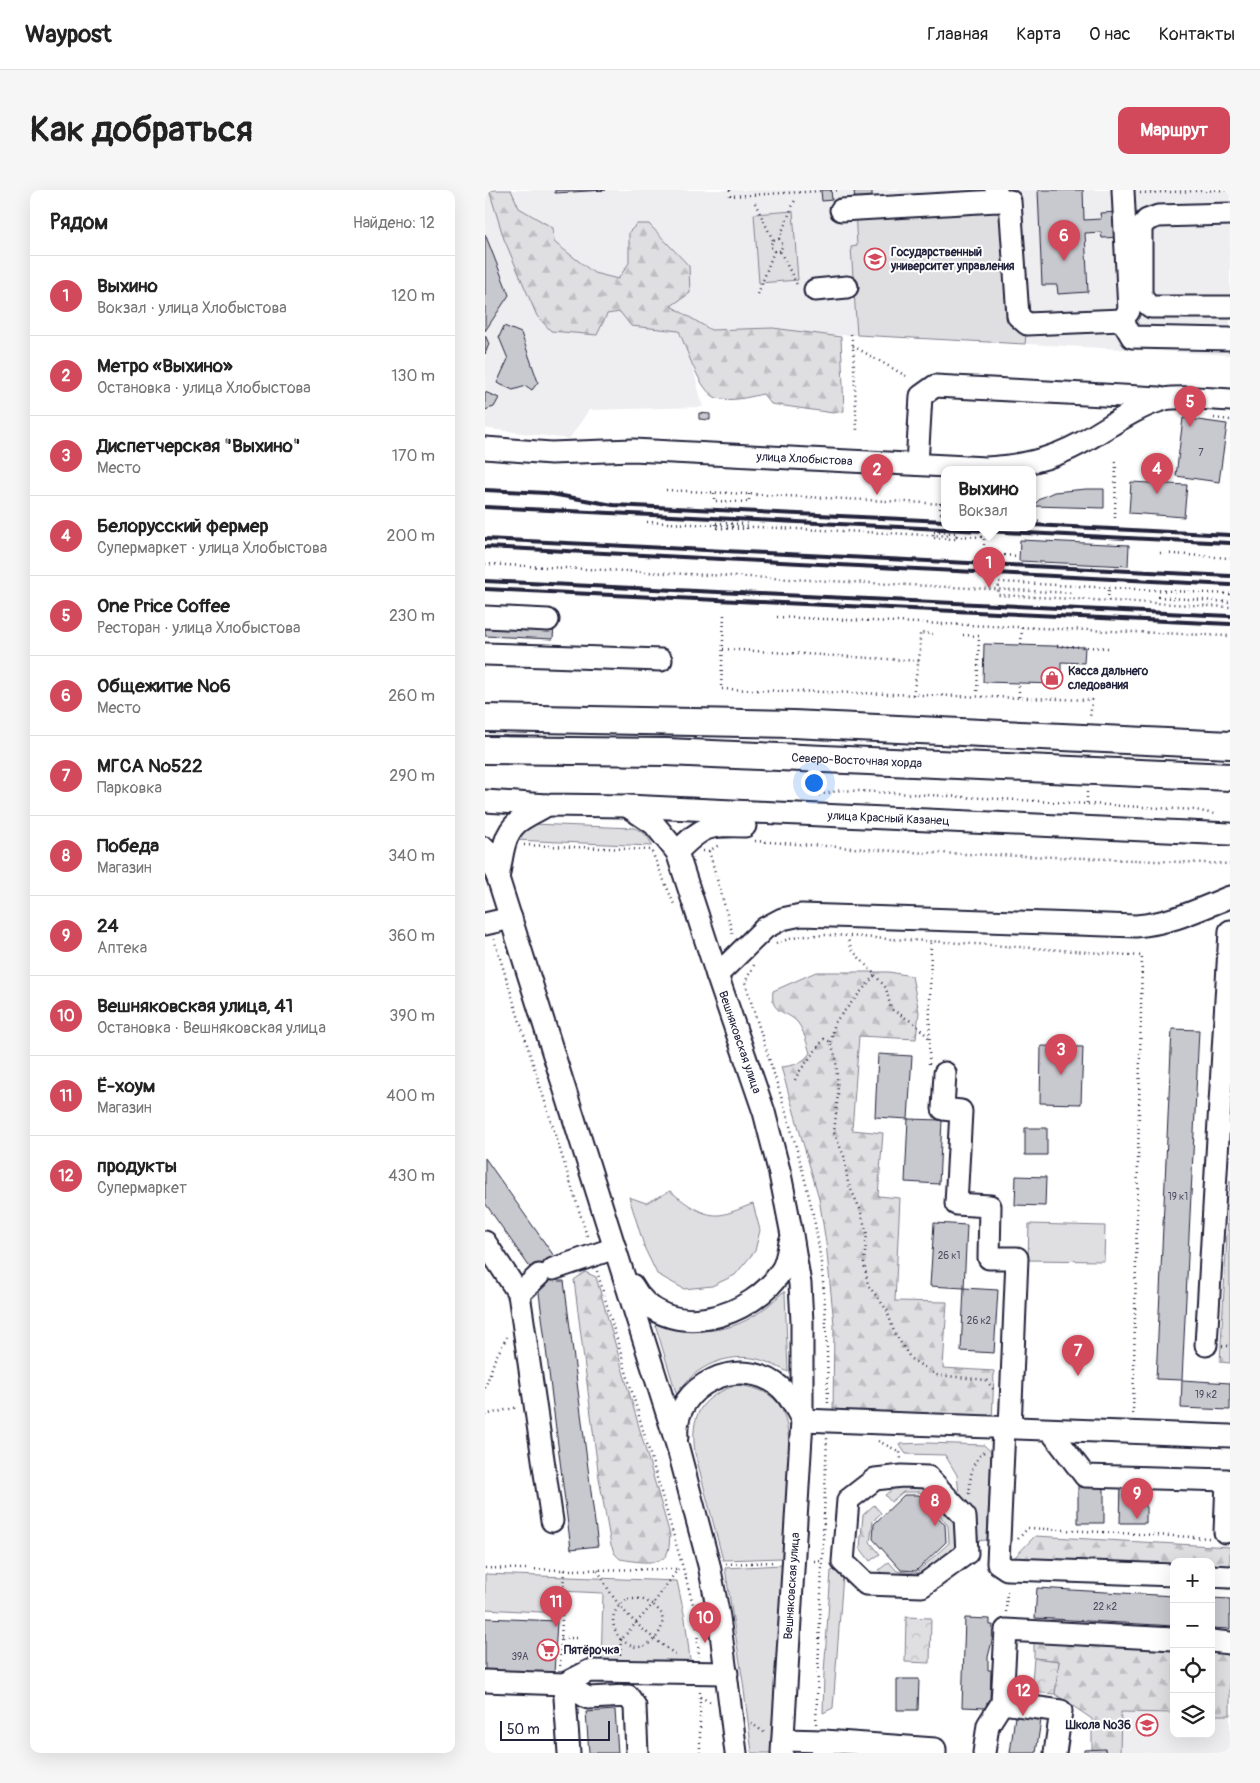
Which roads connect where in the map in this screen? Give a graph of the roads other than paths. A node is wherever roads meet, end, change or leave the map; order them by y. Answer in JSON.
{"nodes":[{"id":1,"x":1124,"y":192,"type":"edge"},
{"id":2,"x":997,"y":196,"type":"edge"},
{"id":3,"x":840,"y":200,"type":"edge"},
{"id":4,"x":1230,"y":214,"type":"edge"},
{"id":5,"x":847,"y":287,"type":"dead end"},
{"id":6,"x":808,"y":291,"type":"road end"},
{"id":7,"x":1230,"y":307,"type":"edge"},
{"id":8,"x":1121,"y":320,"type":"junction"},
{"id":9,"x":1230,"y":339,"type":"edge"},
{"id":10,"x":1166,"y":399,"type":"junction"},
{"id":11,"x":1230,"y":400,"type":"edge"},
{"id":12,"x":485,"y":448,"type":"edge"},
{"id":13,"x":917,"y":464,"type":"junction"},
{"id":14,"x":952,"y":466,"type":"edge"},
{"id":15,"x":1016,"y":466,"type":"edge"},
{"id":16,"x":485,"y":617,"type":"edge"},
{"id":17,"x":548,"y":620,"type":"dead end"},
{"id":18,"x":485,"y":654,"type":"edge"},
{"id":19,"x":661,"y":660,"type":"dead end"},
{"id":20,"x":485,"y":718,"type":"edge"},
{"id":21,"x":1230,"y":744,"type":"edge"},
{"id":22,"x":485,"y":750,"type":"edge"},
{"id":23,"x":1230,"y":777,"type":"edge"},
{"id":24,"x":485,"y":801,"type":"edge"},
{"id":25,"x":547,"y":805,"type":"junction"},
{"id":26,"x":627,"y":806,"type":"junction"},
{"id":27,"x":1230,"y":834,"type":"edge"},
{"id":28,"x":1230,"y":846,"type":"edge"},
{"id":29,"x":485,"y":848,"type":"edge"},
{"id":30,"x":688,"y":852,"type":"junction"},
{"id":31,"x":498,"y":878,"type":"junction"},
{"id":32,"x":1230,"y":897,"type":"edge"},
{"id":33,"x":511,"y":918,"type":"junction"},
{"id":34,"x":487,"y":924,"type":"edge"},
{"id":35,"x":1230,"y":931,"type":"edge"},
{"id":36,"x":717,"y":974,"type":"junction"},
{"id":37,"x":1226,"y":1046,"type":"edge"},
{"id":38,"x":937,"y":1073,"type":"road end"},
{"id":39,"x":792,"y":1235,"type":"junction"},
{"id":40,"x":485,"y":1242,"type":"edge"},
{"id":41,"x":615,"y":1248,"type":"junction"},
{"id":42,"x":520,"y":1304,"type":"junction"},
{"id":43,"x":1206,"y":1345,"type":"dead end"},
{"id":44,"x":802,"y":1420,"type":"junction"},
{"id":45,"x":1008,"y":1423,"type":"junction"},
{"id":46,"x":1050,"y":1430,"type":"junction"},
{"id":47,"x":1230,"y":1436,"type":"edge"},
{"id":48,"x":678,"y":1448,"type":"junction"},
{"id":49,"x":902,"y":1476,"type":"joint"},
{"id":50,"x":553,"y":1521,"type":"dead end"},
{"id":51,"x":1220,"y":1535,"type":"road end"},
{"id":52,"x":1170,"y":1575,"type":"edge"},
{"id":53,"x":1215,"y":1576,"type":"edge"},
{"id":54,"x":1230,"y":1577,"type":"edge"},
{"id":55,"x":1170,"y":1639,"type":"edge"},
{"id":56,"x":1215,"y":1642,"type":"edge"},
{"id":57,"x":1230,"y":1642,"type":"edge"},
{"id":58,"x":727,"y":1673,"type":"junction"},
{"id":59,"x":485,"y":1681,"type":"edge"},
{"id":60,"x":561,"y":1684,"type":"junction"},
{"id":61,"x":1002,"y":1703,"type":"junction"},
{"id":62,"x":779,"y":1743,"type":"edge"},
{"id":63,"x":821,"y":1745,"type":"edge"},
{"id":64,"x":569,"y":1753,"type":"edge"},
{"id":65,"x":637,"y":1753,"type":"edge"},
{"id":66,"x":736,"y":1753,"type":"edge"},
{"id":67,"x":935,"y":1753,"type":"edge"},
{"id":68,"x":984,"y":1753,"type":"edge"},
{"id":69,"x":1055,"y":1753,"type":"edge"}],
"edges":[{"from":1,"to":8,"type":"street"},
{"from":2,"to":3,"type":"street"},
{"from":2,"to":8,"type":"street"},
{"from":4,"to":7,"type":"street"},
{"from":5,"to":6,"type":"street"},
{"from":8,"to":9,"type":"street"},
{"from":10,"to":11,"type":"street","name":"улица Хлобыстова"},
{"from":10,"to":13,"type":"street"},
{"from":10,"to":15,"type":"street","name":"улица Хлобыстова"},
{"from":12,"to":13,"type":"street","name":"улица Хлобыстова"},
{"from":13,"to":14,"type":"street","name":"улица Хлобыстова"},
{"from":16,"to":17,"type":"street"},
{"from":18,"to":19,"type":"street"},
{"from":20,"to":21,"type":"main road"},
{"from":22,"to":23,"type":"main road","name":"Северо-Восточная хорда"},
{"from":24,"to":25,"type":"street","name":"улица Красный Казанец"},
{"from":25,"to":26,"type":"street","name":"улица Красный Казанец"},
{"from":25,"to":31,"type":"street","name":"Вешняковская улица"},
{"from":26,"to":27,"type":"street","name":"улица Красный Казанец"},
{"from":26,"to":30,"type":"street","name":"Вешняковская улица"},
{"from":28,"to":30,"type":"street","name":"улица Красный Казанец"},
{"from":29,"to":31,"type":"street","name":"Вешняковская улица"},
{"from":30,"to":36,"type":"street","name":"Вешняковская улица"},
{"from":31,"to":33,"type":"street","name":"Вешняковская улица"},
{"from":32,"to":36,"type":"street"},
{"from":33,"to":34,"type":"street"},
{"from":33,"to":41,"type":"street","name":"Вешняковская улица"},
{"from":35,"to":37,"type":"street"},
{"from":36,"to":39,"type":"street","name":"Вешняковская улица"},
{"from":37,"to":43,"type":"street"},
{"from":38,"to":45,"type":"street"},
{"from":39,"to":41,"type":"street","name":"Вешняковская улица"},
{"from":39,"to":44,"type":"street","name":"Вешняковская улица"},
{"from":40,"to":42,"type":"street"},
{"from":41,"to":42,"type":"street"},
{"from":41,"to":48,"type":"street","name":"Вешняковская улица"},
{"from":42,"to":50,"type":"street"},
{"from":44,"to":45,"type":"street"},
{"from":44,"to":48,"type":"street","name":"Вешняковская улица"},
{"from":44,"to":62,"type":"street","name":"Вешняковская улица"},
{"from":45,"to":46,"type":"street"},
{"from":45,"to":52,"type":"street"},
{"from":46,"to":47,"type":"street"},
{"from":46,"to":51,"type":"street"},
{"from":48,"to":58,"type":"street","name":"Вешняковская улица"},
{"from":49,"to":49,"type":"street"},
{"from":53,"to":54,"type":"street"},
{"from":55,"to":61,"type":"street"},
{"from":56,"to":57,"type":"street"},
{"from":58,"to":60,"type":"street"},
{"from":58,"to":66,"type":"street","name":"Вешняковская улица"},
{"from":59,"to":60,"type":"street"},
{"from":60,"to":64,"type":"street"},
{"from":60,"to":65,"type":"street"},
{"from":61,"to":68,"type":"street"},
{"from":61,"to":69,"type":"street"},
{"from":62,"to":63,"type":"street"},
{"from":63,"to":67,"type":"street"}]}
